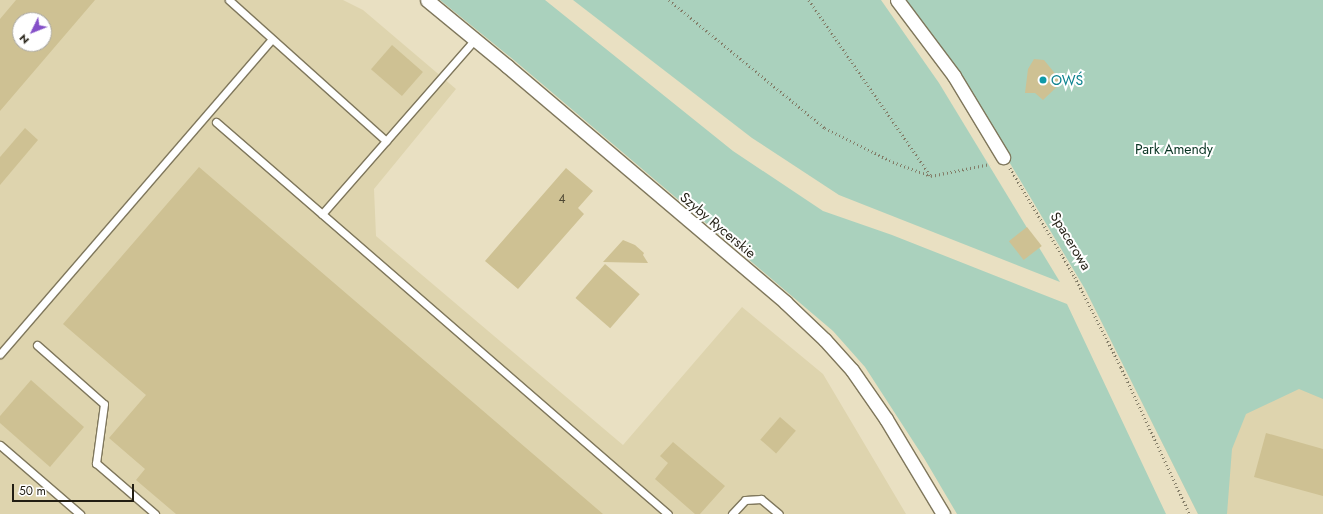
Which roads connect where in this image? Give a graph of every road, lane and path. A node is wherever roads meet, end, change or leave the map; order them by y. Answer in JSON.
{"nodes":[{"id":1,"x":229,"y":0,"type":"edge"},
{"id":2,"x":427,"y":0,"type":"edge"},
{"id":3,"x":668,"y":0,"type":"edge"},
{"id":4,"x":809,"y":0,"type":"edge"},
{"id":5,"x":897,"y":0,"type":"edge"},
{"id":6,"x":272,"y":39,"type":"junction"},
{"id":7,"x":475,"y":39,"type":"junction"},
{"id":8,"x":216,"y":122,"type":"dead end"},
{"id":9,"x":386,"y":141,"type":"junction"},
{"id":10,"x":1003,"y":157,"type":"junction"},
{"id":11,"x":931,"y":176,"type":"junction"},
{"id":12,"x":322,"y":214,"type":"junction"},
{"id":13,"x":37,"y":345,"type":"dead end"},
{"id":14,"x":0,"y":354,"type":"edge"},
{"id":15,"x":0,"y":445,"type":"edge"},
{"id":16,"x":80,"y":514,"type":"edge"},
{"id":17,"x":155,"y":514,"type":"edge"},
{"id":18,"x":668,"y":514,"type":"edge"},
{"id":19,"x":732,"y":514,"type":"edge"},
{"id":20,"x":779,"y":514,"type":"edge"},
{"id":21,"x":942,"y":514,"type":"edge"},
{"id":22,"x":1190,"y":514,"type":"edge"}],
"edges":[{"from":1,"to":6,"type":"lane"},
{"from":2,"to":7,"type":"street","name":"Szyby Rycerskie"},
{"from":3,"to":11,"type":"path"},
{"from":4,"to":11,"type":"path"},
{"from":5,"to":10,"type":"street"},
{"from":6,"to":9,"type":"lane"},
{"from":6,"to":14,"type":"lane"},
{"from":7,"to":9,"type":"lane"},
{"from":7,"to":21,"type":"street","name":"Szyby Rycerskie"},
{"from":8,"to":12,"type":"lane"},
{"from":9,"to":12,"type":"lane"},
{"from":10,"to":11,"type":"path"},
{"from":10,"to":22,"type":"path","name":"Spacerowa"},
{"from":12,"to":18,"type":"lane"},
{"from":13,"to":17,"type":"lane"},
{"from":15,"to":16,"type":"lane"},
{"from":19,"to":20,"type":"lane"}]}
